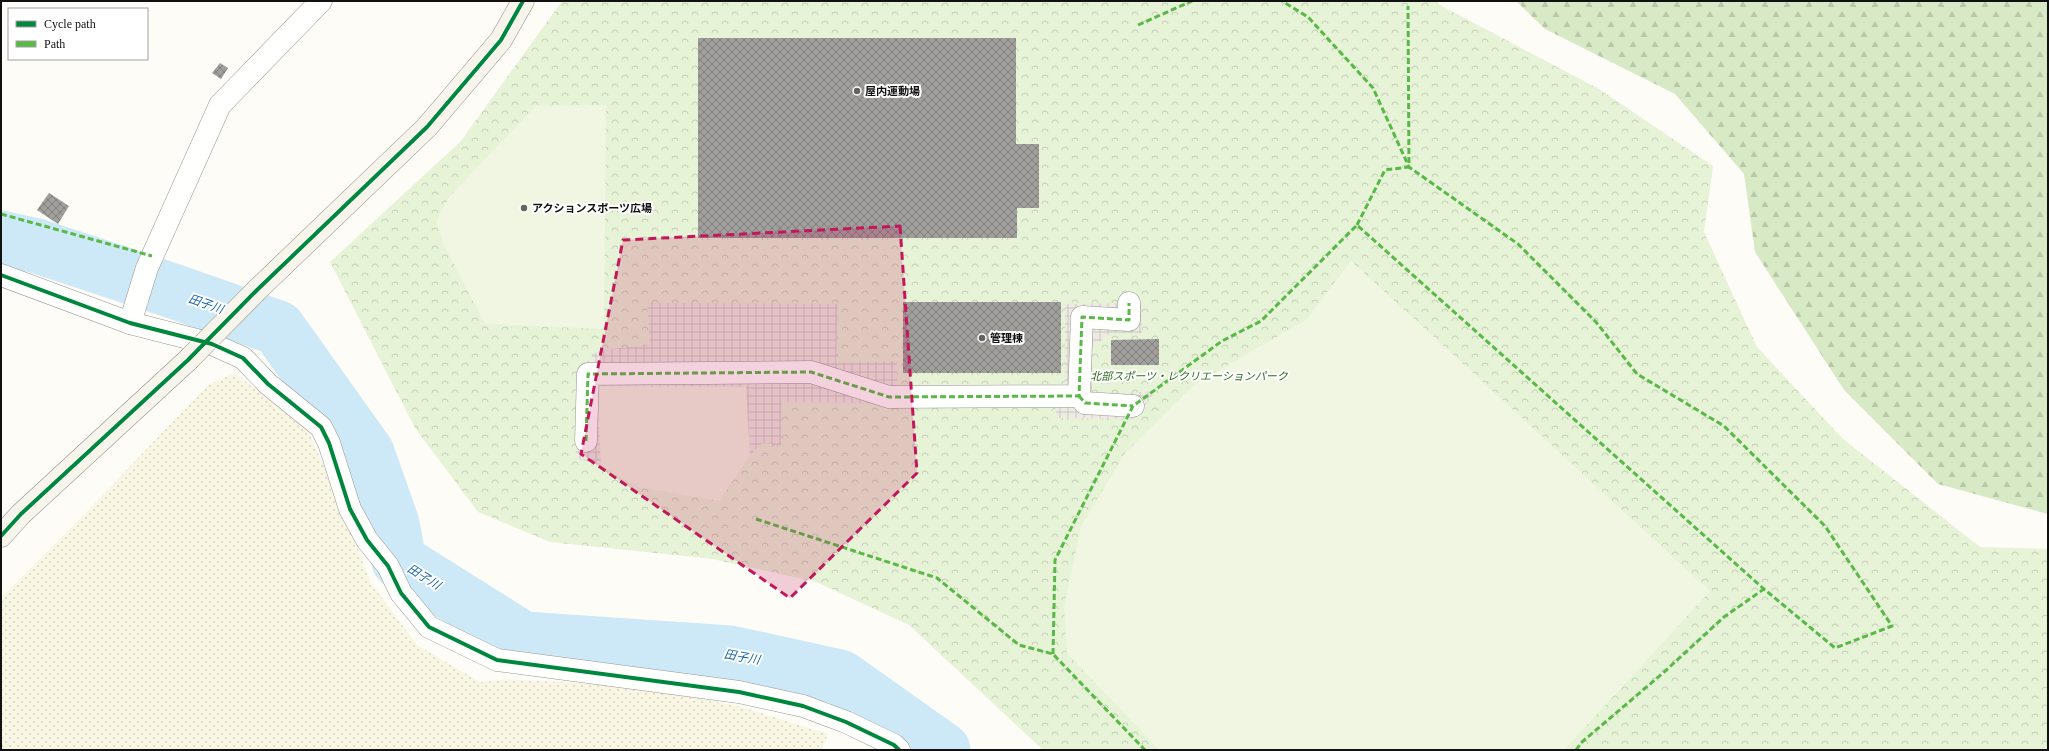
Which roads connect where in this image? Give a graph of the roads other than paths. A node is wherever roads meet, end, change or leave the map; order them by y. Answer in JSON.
{"nodes":[{"id":1,"x":321,"y":1,"type":"edge"},
{"id":2,"x":523,"y":1,"type":"edge"},
{"id":3,"x":1,"y":275,"type":"edge"},
{"id":4,"x":1129,"y":303,"type":"dead end"},
{"id":5,"x":130,"y":323,"type":"junction"},
{"id":6,"x":1079,"y":396,"type":"junction"},
{"id":7,"x":1133,"y":406,"type":"dead end"},
{"id":8,"x":586,"y":441,"type":"dead end"},
{"id":9,"x":1,"y":536,"type":"edge"},
{"id":10,"x":900,"y":750,"type":"edge"}],
"edges":[{"from":1,"to":5,"type":"street"},
{"from":2,"to":9,"type":"street","bridge":true},
{"from":3,"to":5,"type":"street"},
{"from":4,"to":6,"type":"street"},
{"from":5,"to":10,"type":"street"},
{"from":6,"to":7,"type":"street"},
{"from":6,"to":8,"type":"street"}]}
